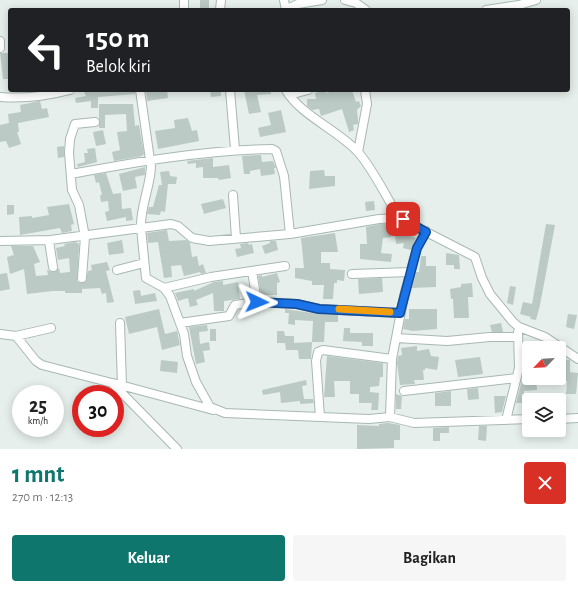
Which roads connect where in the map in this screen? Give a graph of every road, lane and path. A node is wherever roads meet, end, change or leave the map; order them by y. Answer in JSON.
{"nodes":[{"id":1,"x":322,"y":0,"type":"edge"},
{"id":2,"x":345,"y":0,"type":"edge"},
{"id":3,"x":536,"y":0,"type":"edge"},
{"id":4,"x":290,"y":8,"type":"edge"},
{"id":5,"x":363,"y":8,"type":"edge"},
{"id":6,"x":499,"y":8,"type":"edge"},
{"id":7,"x":0,"y":41,"type":"edge"},
{"id":8,"x":0,"y":48,"type":"edge"},
{"id":9,"x":63,"y":92,"type":"edge"},
{"id":10,"x":140,"y":92,"type":"edge"},
{"id":11,"x":230,"y":92,"type":"edge"},
{"id":12,"x":287,"y":92,"type":"edge"},
{"id":13,"x":364,"y":92,"type":"edge"},
{"id":14,"x":0,"y":97,"type":"edge"},
{"id":15,"x":95,"y":122,"type":"dead end"},
{"id":16,"x":235,"y":149,"type":"junction"},
{"id":17,"x":358,"y":152,"type":"junction"},
{"id":18,"x":149,"y":160,"type":"junction"},
{"id":19,"x":70,"y":174,"type":"junction"},
{"id":20,"x":233,"y":195,"type":"dead end"},
{"id":21,"x":399,"y":218,"type":"junction"},
{"id":22,"x":141,"y":228,"type":"junction"},
{"id":23,"x":426,"y":232,"type":"junction"},
{"id":24,"x":290,"y":234,"type":"junction"},
{"id":25,"x":85,"y":237,"type":"junction"},
{"id":26,"x":236,"y":238,"type":"junction"},
{"id":27,"x":49,"y":240,"type":"junction"},
{"id":28,"x":0,"y":241,"type":"edge"},
{"id":29,"x":144,"y":263,"type":"junction"},
{"id":30,"x":285,"y":266,"type":"dead end"},
{"id":31,"x":53,"y":267,"type":"dead end"},
{"id":32,"x":117,"y":270,"type":"dead end"},
{"id":33,"x":252,"y":270,"type":"junction"},
{"id":34,"x":410,"y":272,"type":"junction"},
{"id":35,"x":352,"y":274,"type":"dead end"},
{"id":36,"x":82,"y":278,"type":"dead end"},
{"id":37,"x":164,"y":288,"type":"junction"},
{"id":38,"x":257,"y":302,"type":"junction"},
{"id":39,"x":400,"y":313,"type":"junction"},
{"id":40,"x":120,"y":323,"type":"dead end"},
{"id":41,"x":180,"y":323,"type":"junction"},
{"id":42,"x":519,"y":327,"type":"junction"},
{"id":43,"x":51,"y":328,"type":"dead end"},
{"id":44,"x":0,"y":334,"type":"edge"},
{"id":45,"x":16,"y":336,"type":"junction"},
{"id":46,"x":518,"y":337,"type":"junction"},
{"id":47,"x":396,"y":338,"type":"junction"},
{"id":48,"x":392,"y":359,"type":"junction"},
{"id":49,"x":578,"y":359,"type":"edge"},
{"id":50,"x":516,"y":378,"type":"junction"},
{"id":51,"x":112,"y":383,"type":"junction"},
{"id":52,"x":119,"y":385,"type":"edge"},
{"id":53,"x":122,"y":385,"type":"edge"},
{"id":54,"x":124,"y":387,"type":"edge"},
{"id":55,"x":404,"y":391,"type":"dead end"},
{"id":56,"x":225,"y":413,"type":"junction"},
{"id":57,"x":390,"y":417,"type":"junction"},
{"id":58,"x":320,"y":418,"type":"junction"},
{"id":59,"x":578,"y":418,"type":"edge"},
{"id":60,"x":522,"y":419,"type":"edge"},
{"id":61,"x":566,"y":419,"type":"edge"},
{"id":62,"x":506,"y":420,"type":"junction"},
{"id":63,"x":177,"y":449,"type":"edge"}],
"edges":[{"from":1,"to":4,"type":"street"},
{"from":2,"to":5,"type":"street"},
{"from":3,"to":6,"type":"street"},
{"from":7,"to":8,"type":"street"},
{"from":9,"to":14,"type":"street"},
{"from":10,"to":18,"type":"street"},
{"from":11,"to":16,"type":"street"},
{"from":12,"to":17,"type":"street"},
{"from":13,"to":17,"type":"street"},
{"from":15,"to":19,"type":"street"},
{"from":16,"to":18,"type":"street"},
{"from":16,"to":24,"type":"street"},
{"from":17,"to":21,"type":"street"},
{"from":18,"to":19,"type":"street"},
{"from":18,"to":22,"type":"street"},
{"from":19,"to":25,"type":"street"},
{"from":20,"to":26,"type":"street"},
{"from":21,"to":23,"type":"street"},
{"from":21,"to":24,"type":"street"},
{"from":22,"to":25,"type":"street"},
{"from":22,"to":26,"type":"street"},
{"from":22,"to":29,"type":"street"},
{"from":23,"to":34,"type":"street"},
{"from":23,"to":42,"type":"street"},
{"from":24,"to":26,"type":"street"},
{"from":25,"to":27,"type":"street"},
{"from":25,"to":36,"type":"street"},
{"from":27,"to":28,"type":"street"},
{"from":27,"to":31,"type":"street"},
{"from":29,"to":32,"type":"street"},
{"from":29,"to":37,"type":"street"},
{"from":30,"to":33,"type":"street"},
{"from":33,"to":37,"type":"street"},
{"from":33,"to":38,"type":"street"},
{"from":34,"to":35,"type":"street"},
{"from":34,"to":39,"type":"street"},
{"from":37,"to":41,"type":"street"},
{"from":38,"to":39,"type":"street"},
{"from":38,"to":41,"type":"street"},
{"from":39,"to":47,"type":"street"},
{"from":40,"to":53,"type":"street"},
{"from":41,"to":56,"type":"street"},
{"from":42,"to":46,"type":"street"},
{"from":42,"to":49,"type":"street"},
{"from":43,"to":45,"type":"street"},
{"from":44,"to":45,"type":"street"},
{"from":45,"to":51,"type":"street"},
{"from":46,"to":47,"type":"street"},
{"from":46,"to":50,"type":"street"},
{"from":47,"to":48,"type":"street"},
{"from":48,"to":57,"type":"street"},
{"from":48,"to":58,"type":"street"},
{"from":50,"to":55,"type":"street"},
{"from":50,"to":62,"type":"street"},
{"from":51,"to":52,"type":"street"},
{"from":51,"to":63,"type":"street"},
{"from":54,"to":56,"type":"street"},
{"from":56,"to":58,"type":"street"},
{"from":57,"to":58,"type":"street"},
{"from":57,"to":62,"type":"street"},
{"from":59,"to":61,"type":"street"},
{"from":60,"to":62,"type":"street"}]}
